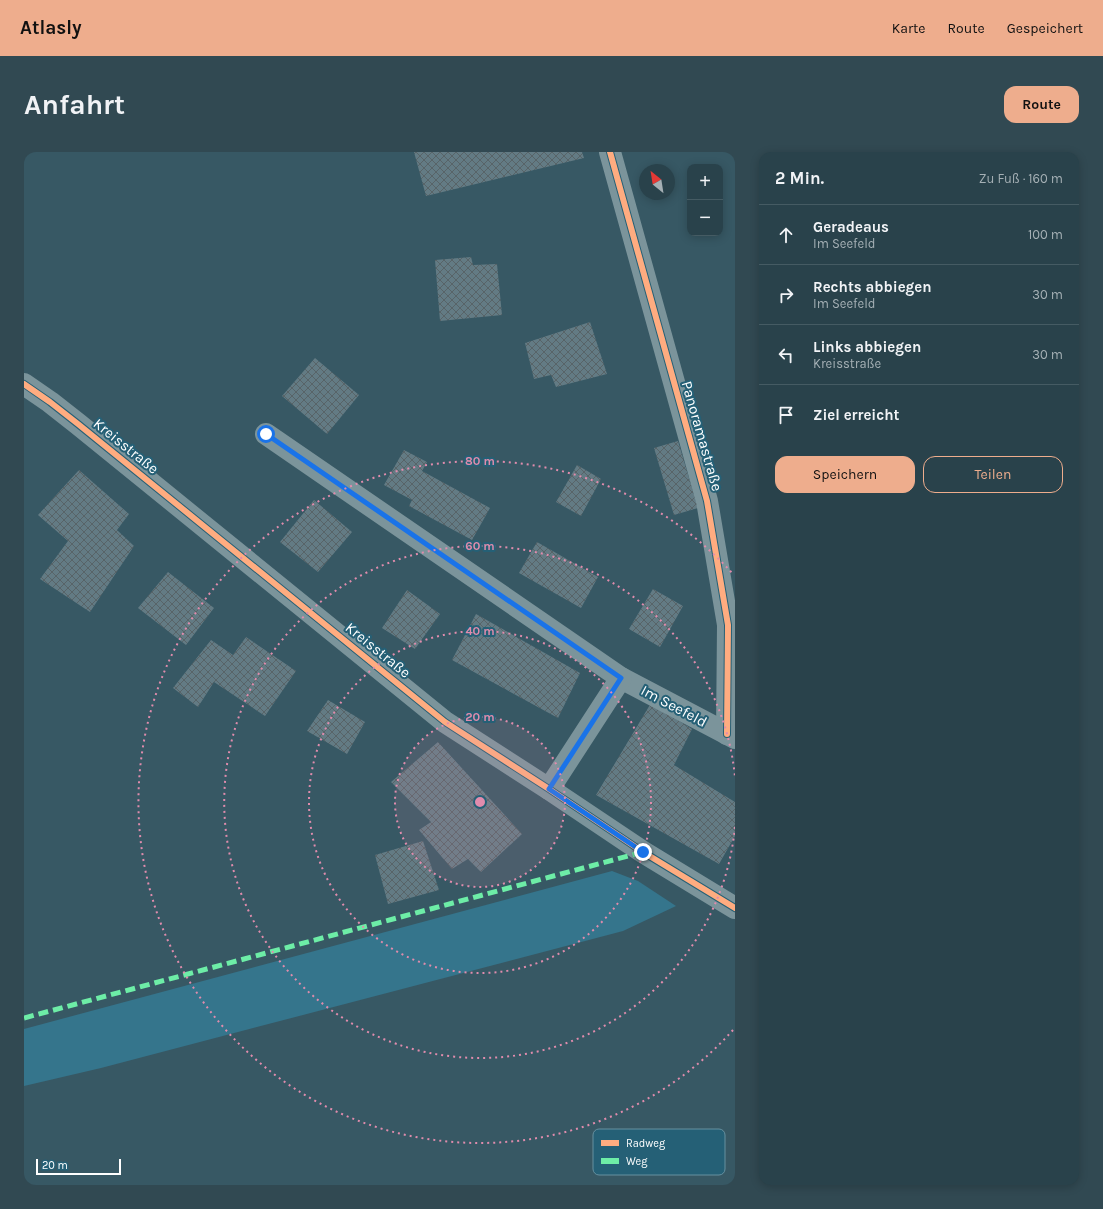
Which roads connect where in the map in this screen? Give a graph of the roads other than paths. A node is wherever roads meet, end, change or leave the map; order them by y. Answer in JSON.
{"nodes":[{"id":1,"x":610,"y":152,"type":"edge"},
{"id":2,"x":24,"y":384,"type":"edge"},
{"id":3,"x":266,"y":434,"type":"dead end"},
{"id":4,"x":621,"y":678,"type":"junction"},
{"id":5,"x":731,"y":736,"type":"edge"},
{"id":6,"x":549,"y":789,"type":"junction"},
{"id":7,"x":735,"y":908,"type":"edge"}],
"edges":[{"from":1,"to":5,"type":"street","name":"Panoramastraße"},
{"from":2,"to":6,"type":"street","name":"Kreisstraße"},
{"from":3,"to":4,"type":"street","name":"Im Seefeld"},
{"from":4,"to":5,"type":"street","name":"Im Seefeld"},
{"from":4,"to":6,"type":"street"},
{"from":6,"to":7,"type":"street","name":"Kreisstraße"}]}
